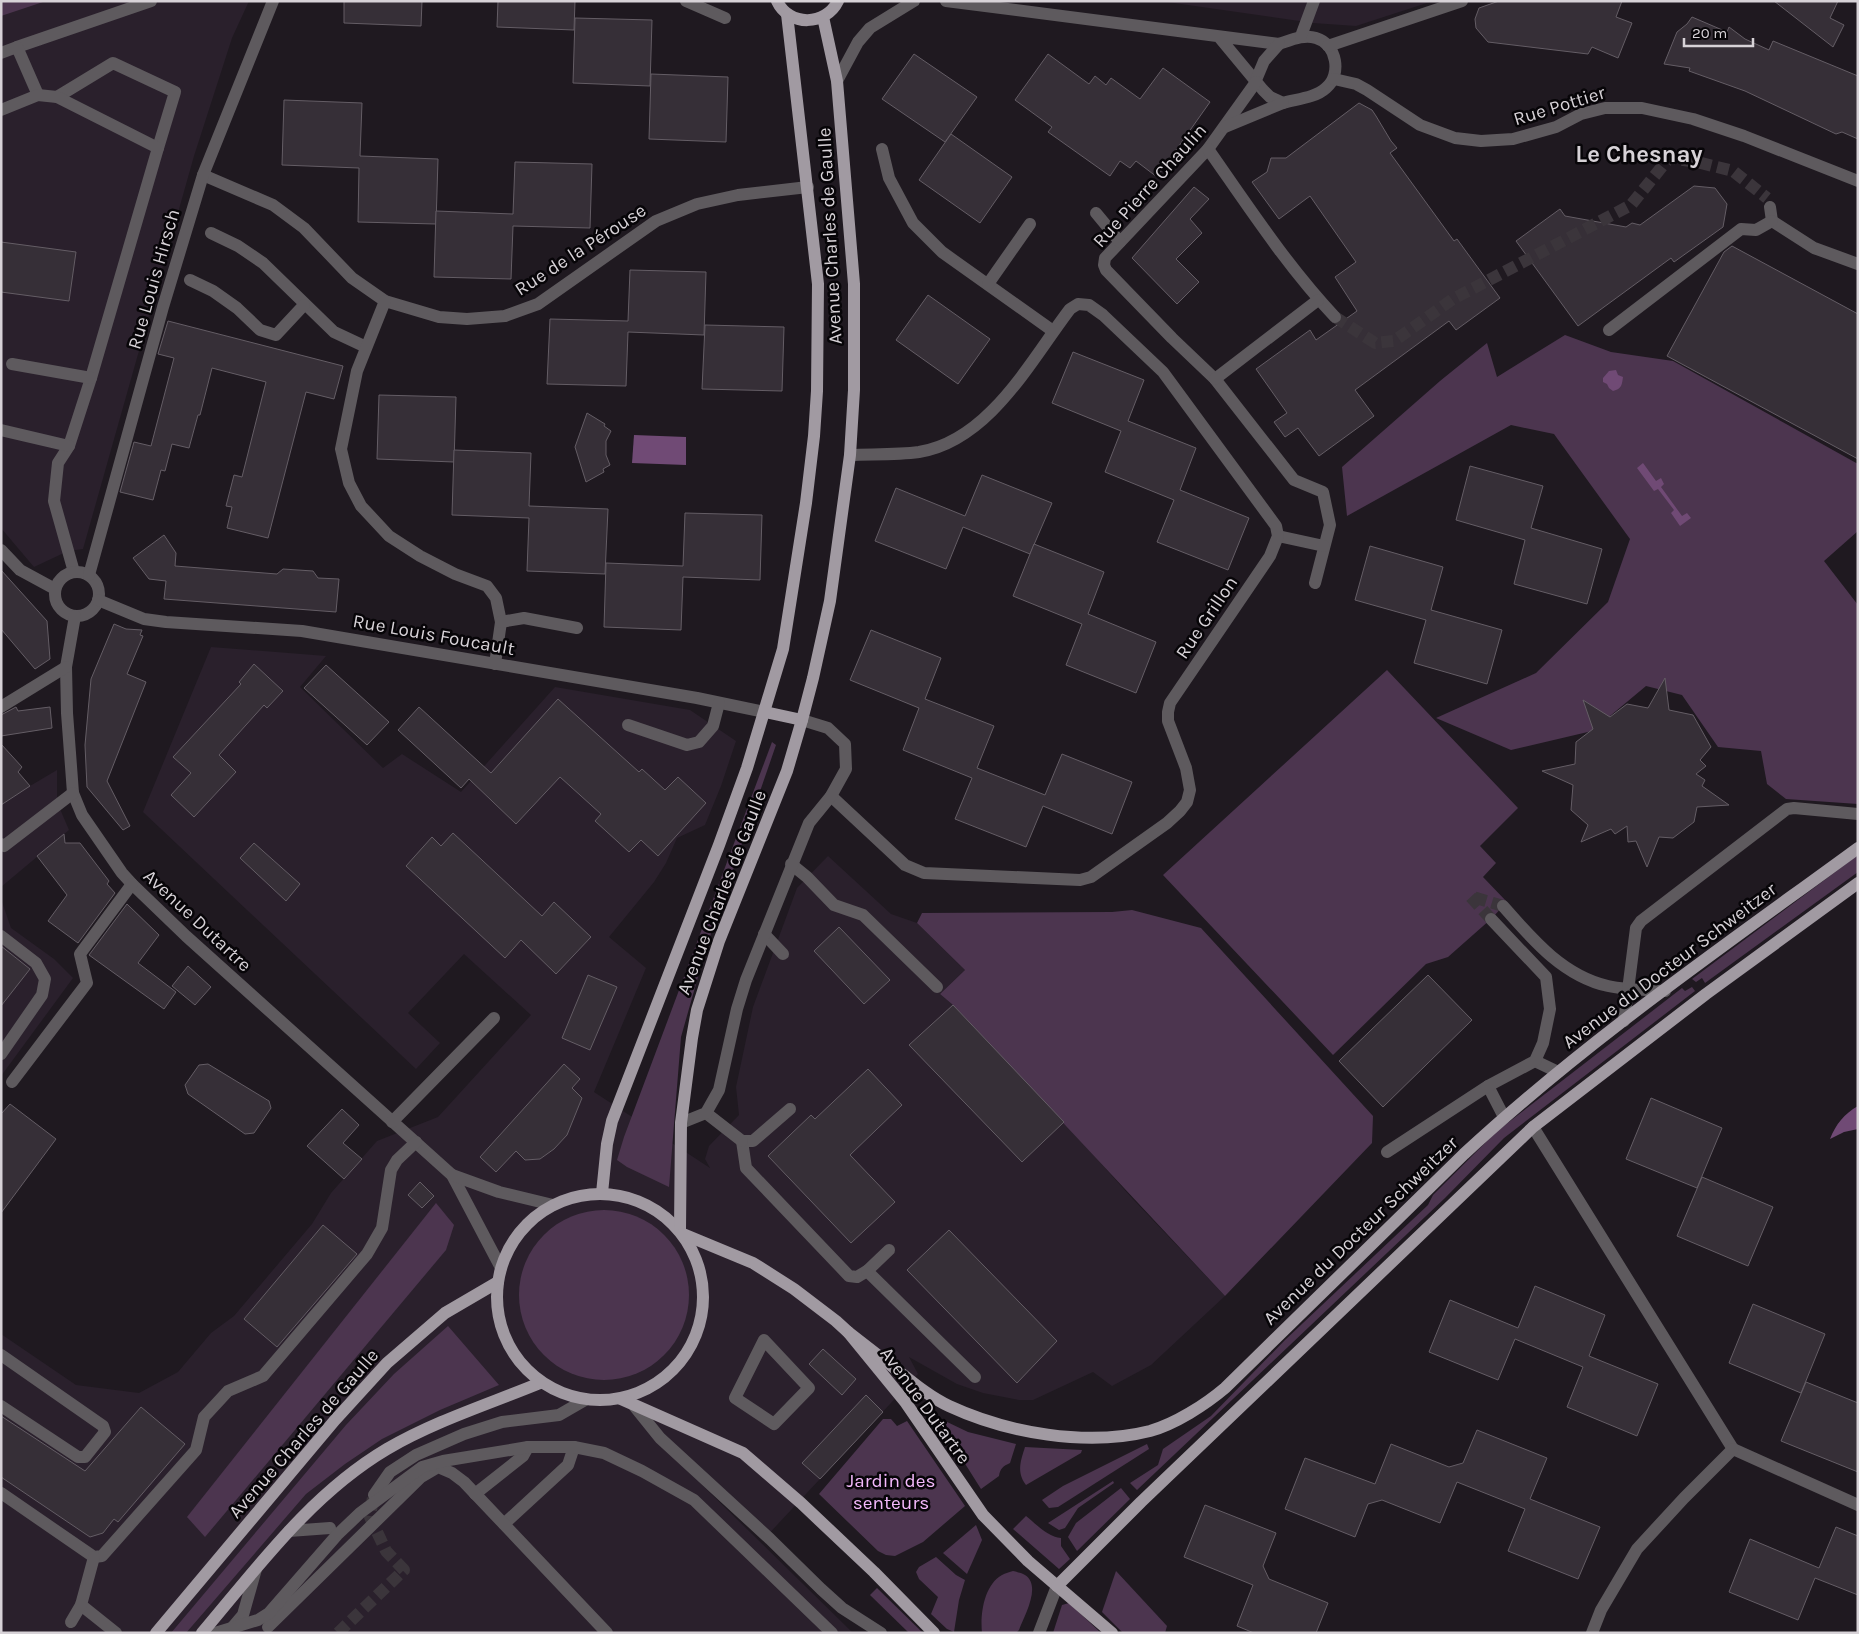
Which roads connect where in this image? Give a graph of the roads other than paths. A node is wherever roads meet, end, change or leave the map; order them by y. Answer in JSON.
{"nodes":[{"id":1,"x":150,"y":1,"type":"edge"},
{"id":2,"x":272,"y":1,"type":"edge"},
{"id":3,"x":686,"y":1,"type":"edge"},
{"id":4,"x":777,"y":1,"type":"edge"},
{"id":5,"x":838,"y":1,"type":"edge"},
{"id":6,"x":914,"y":1,"type":"edge"},
{"id":7,"x":946,"y":1,"type":"edge"},
{"id":8,"x":1314,"y":1,"type":"edge"},
{"id":9,"x":1462,"y":1,"type":"edge"},
{"id":10,"x":1006,"y":5,"type":"edge"},
{"id":11,"x":787,"y":14,"type":"junction"},
{"id":12,"x":823,"y":17,"type":"junction"},
{"id":13,"x":725,"y":18,"type":"dead end"},
{"id":14,"x":1301,"y":36,"type":"junction"},
{"id":15,"x":1219,"y":37,"type":"junction"},
{"id":16,"x":1279,"y":44,"type":"junction"},
{"id":17,"x":1328,"y":46,"type":"junction"},
{"id":18,"x":17,"y":48,"type":"junction"},
{"id":19,"x":1,"y":53,"type":"edge"},
{"id":20,"x":1334,"y":79,"type":"junction"},
{"id":21,"x":837,"y":81,"type":"junction"},
{"id":22,"x":1256,"y":81,"type":"junction"},
{"id":23,"x":38,"y":95,"type":"junction"},
{"id":24,"x":57,"y":97,"type":"junction"},
{"id":25,"x":1283,"y":103,"type":"junction"},
{"id":26,"x":1,"y":110,"type":"edge"},
{"id":27,"x":1225,"y":127,"type":"junction"},
{"id":28,"x":158,"y":148,"type":"junction"},
{"id":29,"x":1208,"y":148,"type":"junction"},
{"id":30,"x":882,"y":149,"type":"dead end"},
{"id":31,"x":204,"y":175,"type":"junction"},
{"id":32,"x":1858,"y":181,"type":"edge"},
{"id":33,"x":808,"y":187,"type":"junction"},
{"id":34,"x":1770,"y":207,"type":"tunnel mouth"},
{"id":35,"x":1096,"y":213,"type":"dead end"},
{"id":36,"x":1772,"y":221,"type":"junction"},
{"id":37,"x":1030,"y":224,"type":"dead end"},
{"id":38,"x":211,"y":233,"type":"dead end"},
{"id":39,"x":1120,"y":242,"type":"junction"},
{"id":40,"x":1858,"y":264,"type":"edge"},
{"id":41,"x":190,"y":280,"type":"dead end"},
{"id":42,"x":988,"y":284,"type":"junction"},
{"id":43,"x":1318,"y":300,"type":"junction"},
{"id":44,"x":385,"y":301,"type":"junction"},
{"id":45,"x":304,"y":305,"type":"junction"},
{"id":46,"x":1335,"y":317,"type":"tunnel mouth"},
{"id":47,"x":1609,"y":330,"type":"dead end"},
{"id":48,"x":1053,"y":331,"type":"junction"},
{"id":49,"x":366,"y":346,"type":"junction"},
{"id":50,"x":12,"y":364,"type":"dead end"},
{"id":51,"x":91,"y":378,"type":"junction"},
{"id":52,"x":1215,"y":378,"type":"junction"},
{"id":53,"x":1,"y":430,"type":"edge"},
{"id":54,"x":69,"y":446,"type":"junction"},
{"id":55,"x":850,"y":455,"type":"junction"},
{"id":56,"x":1278,"y":536,"type":"junction"},
{"id":57,"x":1324,"y":546,"type":"junction"},
{"id":58,"x":1,"y":550,"type":"edge"},
{"id":59,"x":74,"y":572,"type":"junction"},
{"id":60,"x":89,"y":575,"type":"junction"},
{"id":61,"x":1315,"y":583,"type":"dead end"},
{"id":62,"x":55,"y":589,"type":"junction"},
{"id":63,"x":98,"y":600,"type":"junction"},
{"id":64,"x":75,"y":616,"type":"junction"},
{"id":65,"x":501,"y":622,"type":"junction"},
{"id":66,"x":577,"y":628,"type":"dead end"},
{"id":67,"x":495,"y":664,"type":"junction"},
{"id":68,"x":66,"y":666,"type":"junction"},
{"id":69,"x":719,"y":703,"type":"junction"},
{"id":70,"x":1,"y":707,"type":"edge"},
{"id":71,"x":765,"y":712,"type":"junction"},
{"id":72,"x":802,"y":720,"type":"junction"},
{"id":73,"x":628,"y":725,"type":"dead end"},
{"id":74,"x":73,"y":793,"type":"junction"},
{"id":75,"x":831,"y":796,"type":"junction"},
{"id":76,"x":1858,"y":814,"type":"edge"},
{"id":77,"x":2,"y":847,"type":"edge"},
{"id":78,"x":1858,"y":848,"type":"edge"},
{"id":79,"x":791,"y":864,"type":"junction"},
{"id":80,"x":1858,"y":882,"type":"edge"},
{"id":81,"x":132,"y":884,"type":"junction"},
{"id":82,"x":1503,"y":906,"type":"tunnel mouth"},
{"id":83,"x":1490,"y":919,"type":"tunnel mouth"},
{"id":84,"x":764,"y":934,"type":"junction"},
{"id":85,"x":1,"y":936,"type":"edge"},
{"id":86,"x":783,"y":954,"type":"dead end"},
{"id":87,"x":937,"y":987,"type":"dead end"},
{"id":88,"x":1628,"y":989,"type":"junction"},
{"id":89,"x":1665,"y":991,"type":"junction"},
{"id":90,"x":494,"y":1018,"type":"dead end"},
{"id":91,"x":1624,"y":1021,"type":"junction"},
{"id":92,"x":1,"y":1054,"type":"edge"},
{"id":93,"x":1535,"y":1061,"type":"junction"},
{"id":94,"x":1558,"y":1072,"type":"junction"},
{"id":95,"x":12,"y":1082,"type":"dead end"},
{"id":96,"x":1488,"y":1086,"type":"junction"},
{"id":97,"x":790,"y":1109,"type":"dead end"},
{"id":98,"x":706,"y":1113,"type":"junction"},
{"id":99,"x":1504,"y":1117,"type":"junction"},
{"id":100,"x":392,"y":1122,"type":"junction"},
{"id":101,"x":682,"y":1123,"type":"junction"},
{"id":102,"x":1533,"y":1127,"type":"junction"},
{"id":103,"x":742,"y":1141,"type":"junction"},
{"id":104,"x":416,"y":1142,"type":"junction"},
{"id":105,"x":1387,"y":1152,"type":"dead end"},
{"id":106,"x":452,"y":1175,"type":"junction"},
{"id":107,"x":602,"y":1194,"type":"junction"},
{"id":108,"x":553,"y":1205,"type":"junction"},
{"id":109,"x":681,"y":1232,"type":"junction"},
{"id":110,"x":888,"y":1250,"type":"dead end"},
{"id":111,"x":501,"y":1268,"type":"junction"},
{"id":112,"x":867,"y":1271,"type":"junction"},
{"id":113,"x":498,"y":1282,"type":"junction"},
{"id":114,"x":848,"y":1332,"type":"junction"},
{"id":115,"x":1,"y":1355,"type":"edge"},
{"id":116,"x":975,"y":1377,"type":"dead end"},
{"id":117,"x":540,"y":1383,"type":"junction"},
{"id":118,"x":621,"y":1399,"type":"junction"},
{"id":119,"x":585,"y":1400,"type":"junction"},
{"id":120,"x":1,"y":1406,"type":"edge"},
{"id":121,"x":635,"y":1407,"type":"junction"},
{"id":122,"x":774,"y":1424,"type":"joint"},
{"id":123,"x":528,"y":1447,"type":"junction"},
{"id":124,"x":574,"y":1447,"type":"junction"},
{"id":125,"x":1733,"y":1449,"type":"junction"},
{"id":126,"x":1,"y":1493,"type":"edge"},
{"id":127,"x":475,"y":1494,"type":"junction"},
{"id":128,"x":374,"y":1495,"type":"tunnel mouth"},
{"id":129,"x":1858,"y":1505,"type":"edge"},
{"id":130,"x":504,"y":1524,"type":"junction"},
{"id":131,"x":330,"y":1528,"type":"dead end"},
{"id":132,"x":289,"y":1531,"type":"junction"},
{"id":133,"x":94,"y":1557,"type":"junction"},
{"id":134,"x":256,"y":1569,"type":"junction"},
{"id":135,"x":1057,"y":1586,"type":"junction"},
{"id":136,"x":81,"y":1605,"type":"junction"},
{"id":137,"x":71,"y":1622,"type":"dead end"},
{"id":138,"x":268,"y":1627,"type":"dead end"},
{"id":139,"x":231,"y":1630,"type":"edge"},
{"id":140,"x":116,"y":1633,"type":"edge"},
{"id":141,"x":156,"y":1633,"type":"edge"},
{"id":142,"x":202,"y":1633,"type":"edge"},
{"id":143,"x":215,"y":1633,"type":"edge"},
{"id":144,"x":607,"y":1633,"type":"edge"},
{"id":145,"x":832,"y":1633,"type":"edge"},
{"id":146,"x":880,"y":1633,"type":"edge"},
{"id":147,"x":934,"y":1633,"type":"edge"},
{"id":148,"x":1039,"y":1633,"type":"edge"},
{"id":149,"x":1112,"y":1633,"type":"edge"},
{"id":150,"x":1592,"y":1633,"type":"edge"}],
"edges":[{"from":1,"to":18,"type":"street"},
{"from":2,"to":31,"type":"street","name":"Rue Louis Hirsch"},
{"from":3,"to":13,"type":"street"},
{"from":4,"to":11,"type":"main road"},
{"from":5,"to":12,"type":"main road"},
{"from":6,"to":21,"type":"street"},
{"from":7,"to":10,"type":"street"},
{"from":8,"to":14,"type":"street"},
{"from":9,"to":17,"type":"street"},
{"from":10,"to":15,"type":"street"},
{"from":11,"to":12,"type":"main road"},
{"from":11,"to":33,"type":"main road","name":"Avenue Charles de Gaulle"},
{"from":12,"to":21,"type":"main road","name":"Avenue Charles de Gaulle"},
{"from":14,"to":16,"type":"street"},
{"from":14,"to":17,"type":"street"},
{"from":15,"to":16,"type":"street"},
{"from":15,"to":22,"type":"street"},
{"from":16,"to":22,"type":"street"},
{"from":17,"to":20,"type":"street"},
{"from":18,"to":19,"type":"street"},
{"from":18,"to":23,"type":"street"},
{"from":20,"to":25,"type":"street"},
{"from":20,"to":32,"type":"street","name":"Rue Pottier"},
{"from":21,"to":55,"type":"main road","name":"Avenue Charles de Gaulle"},
{"from":22,"to":25,"type":"street"},
{"from":22,"to":27,"type":"street","name":"Rue Pierre Chaulin"},
{"from":23,"to":24,"type":"street"},
{"from":23,"to":26,"type":"street"},
{"from":24,"to":28,"type":"street"},
{"from":24,"to":28,"type":"street"},
{"from":25,"to":27,"type":"street","name":"Rue Pierre Chaulin"},
{"from":27,"to":29,"type":"street","name":"Rue Pierre Chaulin"},
{"from":28,"to":51,"type":"street"},
{"from":29,"to":39,"type":"street","name":"Rue Pierre Chaulin"},
{"from":29,"to":43,"type":"street"},
{"from":30,"to":42,"type":"street"},
{"from":31,"to":44,"type":"street","name":"Rue de la Pérouse"},
{"from":31,"to":60,"type":"street","name":"Rue Louis Hirsch"},
{"from":33,"to":44,"type":"street","name":"Rue de la Pérouse"},
{"from":33,"to":71,"type":"main road","name":"Avenue Charles de Gaulle"},
{"from":34,"to":36,"type":"street"},
{"from":35,"to":39,"type":"street"},
{"from":36,"to":40,"type":"street"},
{"from":36,"to":47,"type":"street"},
{"from":37,"to":42,"type":"street"},
{"from":38,"to":45,"type":"street"},
{"from":39,"to":52,"type":"street","name":"Rue Pierre Chaulin"},
{"from":41,"to":45,"type":"street"},
{"from":42,"to":48,"type":"street"},
{"from":43,"to":46,"type":"street"},
{"from":43,"to":52,"type":"street"},
{"from":44,"to":49,"type":"street"},
{"from":45,"to":49,"type":"street"},
{"from":48,"to":55,"type":"street"},
{"from":48,"to":56,"type":"street"},
{"from":49,"to":65,"type":"street"},
{"from":50,"to":51,"type":"street"},
{"from":51,"to":54,"type":"street"},
{"from":52,"to":57,"type":"street"},
{"from":53,"to":54,"type":"street"},
{"from":54,"to":59,"type":"street"},
{"from":55,"to":72,"type":"main road","name":"Avenue Charles de Gaulle"},
{"from":56,"to":57,"type":"street"},
{"from":56,"to":75,"type":"street","name":"Rue Grillon"},
{"from":57,"to":61,"type":"street"},
{"from":58,"to":62,"type":"street"},
{"from":59,"to":60,"type":"street"},
{"from":59,"to":62,"type":"street"},
{"from":60,"to":63,"type":"street"},
{"from":62,"to":64,"type":"street"},
{"from":63,"to":64,"type":"street"},
{"from":63,"to":67,"type":"street","name":"Rue Louis Foucault"},
{"from":64,"to":68,"type":"street","name":"Avenue Dutartre"},
{"from":65,"to":66,"type":"street"},
{"from":65,"to":67,"type":"street"},
{"from":67,"to":69,"type":"street","name":"Rue Louis Foucault"},
{"from":68,"to":70,"type":"street"},
{"from":68,"to":74,"type":"street","name":"Avenue Dutartre"},
{"from":69,"to":71,"type":"street","name":"Rue Louis Foucault"},
{"from":69,"to":73,"type":"street"},
{"from":71,"to":72,"type":"main road"},
{"from":71,"to":107,"type":"main road","name":"Avenue Charles de Gaulle"},
{"from":72,"to":75,"type":"street"},
{"from":72,"to":101,"type":"main road","name":"Avenue Charles de Gaulle"},
{"from":74,"to":77,"type":"street"},
{"from":74,"to":81,"type":"street","name":"Avenue Dutartre"},
{"from":75,"to":79,"type":"street"},
{"from":76,"to":88,"type":"street"},
{"from":78,"to":89,"type":"main road","name":"Avenue du Docteur Schweitzer"},
{"from":79,"to":84,"type":"street"},
{"from":79,"to":87,"type":"street"},
{"from":80,"to":102,"type":"main road"},
{"from":81,"to":95,"type":"street"},
{"from":81,"to":100,"type":"street","name":"Avenue Dutartre"},
{"from":82,"to":88,"type":"street"},
{"from":83,"to":93,"type":"street"},
{"from":84,"to":86,"type":"street"},
{"from":84,"to":98,"type":"street"},
{"from":85,"to":92,"type":"street"},
{"from":88,"to":89,"type":"street"},
{"from":88,"to":91,"type":"street"},
{"from":89,"to":91,"type":"main road","name":"Avenue du Docteur Schweitzer"},
{"from":90,"to":100,"type":"street"},
{"from":91,"to":94,"type":"main road","name":"Avenue du Docteur Schweitzer"},
{"from":93,"to":94,"type":"street"},
{"from":93,"to":96,"type":"street"},
{"from":94,"to":99,"type":"main road","name":"Avenue du Docteur Schweitzer"},
{"from":96,"to":99,"type":"street"},
{"from":96,"to":105,"type":"street"},
{"from":97,"to":103,"type":"street"},
{"from":98,"to":101,"type":"street"},
{"from":98,"to":103,"type":"street"},
{"from":99,"to":114,"type":"main road","name":"Avenue du Docteur Schweitzer"},
{"from":100,"to":104,"type":"street","name":"Avenue Dutartre"},
{"from":101,"to":109,"type":"main road","name":"Avenue Charles de Gaulle"},
{"from":102,"to":125,"type":"street"},
{"from":102,"to":135,"type":"main road"},
{"from":103,"to":112,"type":"street"},
{"from":104,"to":106,"type":"street","name":"Avenue Dutartre"},
{"from":104,"to":133,"type":"street"},
{"from":106,"to":108,"type":"street","name":"Avenue Dutartre"},
{"from":106,"to":111,"type":"street","name":"Avenue Dutartre"},
{"from":107,"to":108,"type":"main road"},
{"from":107,"to":109,"type":"main road"},
{"from":108,"to":111,"type":"main road"},
{"from":109,"to":114,"type":"main road","name":"Avenue Dutartre"},
{"from":109,"to":118,"type":"main road"},
{"from":110,"to":112,"type":"street"},
{"from":111,"to":113,"type":"main road"},
{"from":112,"to":116,"type":"street"},
{"from":113,"to":117,"type":"main road"},
{"from":113,"to":141,"type":"main road","name":"Avenue Charles de Gaulle"},
{"from":114,"to":135,"type":"main road","name":"Avenue Dutartre"},
{"from":115,"to":120,"type":"street"},
{"from":117,"to":119,"type":"main road"},
{"from":117,"to":132,"type":"main road"},
{"from":118,"to":119,"type":"main road"},
{"from":118,"to":121,"type":"main road"},
{"from":119,"to":128,"type":"street"},
{"from":121,"to":146,"type":"street"},
{"from":121,"to":147,"type":"main road"},
{"from":122,"to":122,"type":"street"},
{"from":123,"to":124,"type":"street"},
{"from":123,"to":127,"type":"street"},
{"from":123,"to":139,"type":"street"},
{"from":124,"to":130,"type":"street"},
{"from":124,"to":145,"type":"street"},
{"from":125,"to":129,"type":"street"},
{"from":125,"to":150,"type":"street"},
{"from":126,"to":133,"type":"street"},
{"from":127,"to":130,"type":"street"},
{"from":127,"to":138,"type":"street"},
{"from":130,"to":144,"type":"street"},
{"from":131,"to":132,"type":"street"},
{"from":132,"to":134,"type":"main road"},
{"from":133,"to":136,"type":"street"},
{"from":134,"to":139,"type":"street"},
{"from":134,"to":142,"type":"main road"},
{"from":135,"to":148,"type":"street"},
{"from":135,"to":149,"type":"main road","name":"Avenue Dutartre"},
{"from":136,"to":137,"type":"street"},
{"from":136,"to":140,"type":"street"},
{"from":139,"to":143,"type":"street"}]}
